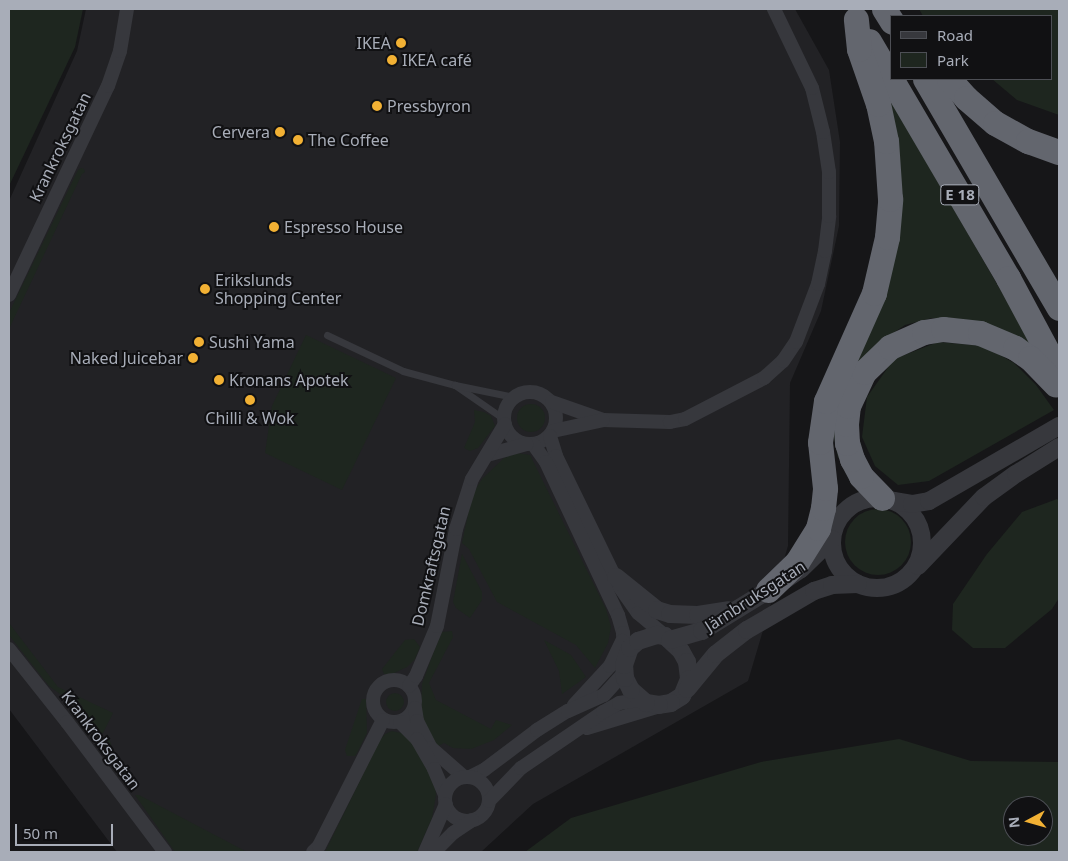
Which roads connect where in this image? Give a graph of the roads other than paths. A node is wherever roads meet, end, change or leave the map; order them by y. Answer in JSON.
{"nodes":[{"id":1,"x":128,"y":9,"type":"edge"},
{"id":2,"x":774,"y":9,"type":"edge"},
{"id":3,"x":853,"y":14,"type":"edge"},
{"id":4,"x":890,"y":77,"type":"edge"},
{"id":5,"x":892,"y":80,"type":"edge"},
{"id":6,"x":926,"y":80,"type":"edge"},
{"id":7,"x":950,"y":80,"type":"edge"},
{"id":8,"x":1059,"y":152,"type":"edge"},
{"id":9,"x":9,"y":295,"type":"edge"},
{"id":10,"x":1059,"y":308,"type":"edge"},
{"id":11,"x":327,"y":335,"type":"dead end"},
{"id":12,"x":1059,"y":373,"type":"edge"},
{"id":13,"x":835,"y":382,"type":"junction"},
{"id":14,"x":455,"y":385,"type":"junction"},
{"id":15,"x":1059,"y":389,"type":"edge"},
{"id":16,"x":514,"y":397,"type":"junction"},
{"id":17,"x":552,"y":402,"type":"junction"},
{"id":18,"x":603,"y":420,"type":"junction"},
{"id":19,"x":505,"y":422,"type":"junction"},
{"id":20,"x":1059,"y":426,"type":"edge"},
{"id":21,"x":552,"y":433,"type":"junction"},
{"id":22,"x":530,"y":444,"type":"junction"},
{"id":23,"x":1054,"y":451,"type":"edge"},
{"id":24,"x":487,"y":456,"type":"junction"},
{"id":25,"x":888,"y":499,"type":"junction"},
{"id":26,"x":834,"y":532,"type":"junction"},
{"id":27,"x":914,"y":570,"type":"junction"},
{"id":28,"x":616,"y":577,"type":"junction"},
{"id":29,"x":858,"y":584,"type":"junction"},
{"id":30,"x":768,"y":590,"type":"junction"},
{"id":31,"x":735,"y":610,"type":"junction"},
{"id":32,"x":623,"y":633,"type":"junction"},
{"id":33,"x":668,"y":638,"type":"junction"},
{"id":34,"x":9,"y":650,"type":"edge"},
{"id":35,"x":624,"y":668,"type":"junction"},
{"id":36,"x":409,"y":686,"type":"junction"},
{"id":37,"x":686,"y":691,"type":"junction"},
{"id":38,"x":641,"y":700,"type":"junction"},
{"id":39,"x":666,"y":705,"type":"junction"},
{"id":40,"x":415,"y":708,"type":"junction"},
{"id":41,"x":568,"y":711,"type":"junction"},
{"id":42,"x":383,"y":720,"type":"junction"},
{"id":43,"x":400,"y":722,"type":"junction"},
{"id":44,"x":579,"y":730,"type":"junction"},
{"id":45,"x":467,"y":777,"type":"junction"},
{"id":46,"x":446,"y":799,"type":"junction"},
{"id":47,"x":489,"y":801,"type":"junction"},
{"id":48,"x":472,"y":820,"type":"junction"},
{"id":49,"x":165,"y":852,"type":"edge"},
{"id":50,"x":313,"y":852,"type":"edge"},
{"id":51,"x":425,"y":852,"type":"edge"},
{"id":52,"x":434,"y":852,"type":"edge"}],
"edges":[{"from":1,"to":9,"type":"street","name":"Krankroksgatan"},
{"from":2,"to":18,"type":"street"},
{"from":3,"to":4,"type":"highway","number":"E 18"},
{"from":3,"to":13,"type":"highway","number":"E 18"},
{"from":5,"to":12,"type":"highway","number":"E 18"},
{"from":6,"to":10,"type":"highway","number":"E 18"},
{"from":7,"to":8,"type":"highway"},
{"from":11,"to":14,"type":"lane"},
{"from":13,"to":26,"type":"highway","number":"E 18"},
{"from":13,"to":30,"type":"highway"},
{"from":14,"to":16,"type":"lane"},
{"from":14,"to":19,"type":"lane"},
{"from":15,"to":25,"type":"highway"},
{"from":16,"to":17,"type":"street"},
{"from":16,"to":19,"type":"street"},
{"from":17,"to":18,"type":"street"},
{"from":17,"to":21,"type":"street"},
{"from":18,"to":21,"type":"street"},
{"from":19,"to":22,"type":"street"},
{"from":19,"to":24,"type":"street","name":"Domkraftsgatan"},
{"from":20,"to":25,"type":"street"},
{"from":21,"to":22,"type":"street"},
{"from":21,"to":28,"type":"street"},
{"from":22,"to":24,"type":"street"},
{"from":22,"to":32,"type":"street"},
{"from":23,"to":27,"type":"street"},
{"from":24,"to":36,"type":"street","name":"Domkraftsgatan"},
{"from":25,"to":26,"type":"street"},
{"from":25,"to":27,"type":"street"},
{"from":26,"to":29,"type":"street"},
{"from":26,"to":30,"type":"street","name":"Järnbruksgatan"},
{"from":27,"to":29,"type":"street"},
{"from":28,"to":31,"type":"street"},
{"from":28,"to":33,"type":"street"},
{"from":29,"to":37,"type":"street","name":"Järnbruksgatan"},
{"from":30,"to":31,"type":"street","name":"Järnbruksgatan"},
{"from":31,"to":33,"type":"street","name":"Järnbruksgatan"},
{"from":32,"to":35,"type":"street"},
{"from":32,"to":41,"type":"street"},
{"from":33,"to":35,"type":"street"},
{"from":33,"to":37,"type":"street"},
{"from":34,"to":49,"type":"street","name":"Krankroksgatan"},
{"from":35,"to":38,"type":"street"},
{"from":35,"to":41,"type":"street"},
{"from":36,"to":40,"type":"street"},
{"from":36,"to":42,"type":"street"},
{"from":37,"to":39,"type":"street"},
{"from":38,"to":39,"type":"street"},
{"from":38,"to":44,"type":"street"},
{"from":39,"to":44,"type":"street"},
{"from":40,"to":43,"type":"street"},
{"from":40,"to":45,"type":"street"},
{"from":41,"to":45,"type":"street"},
{"from":42,"to":43,"type":"street"},
{"from":42,"to":50,"type":"street"},
{"from":43,"to":46,"type":"street"},
{"from":44,"to":47,"type":"street"},
{"from":45,"to":46,"type":"street"},
{"from":45,"to":47,"type":"street"},
{"from":46,"to":48,"type":"street"},
{"from":46,"to":51,"type":"street"},
{"from":47,"to":48,"type":"street"},
{"from":48,"to":52,"type":"street"}]}
